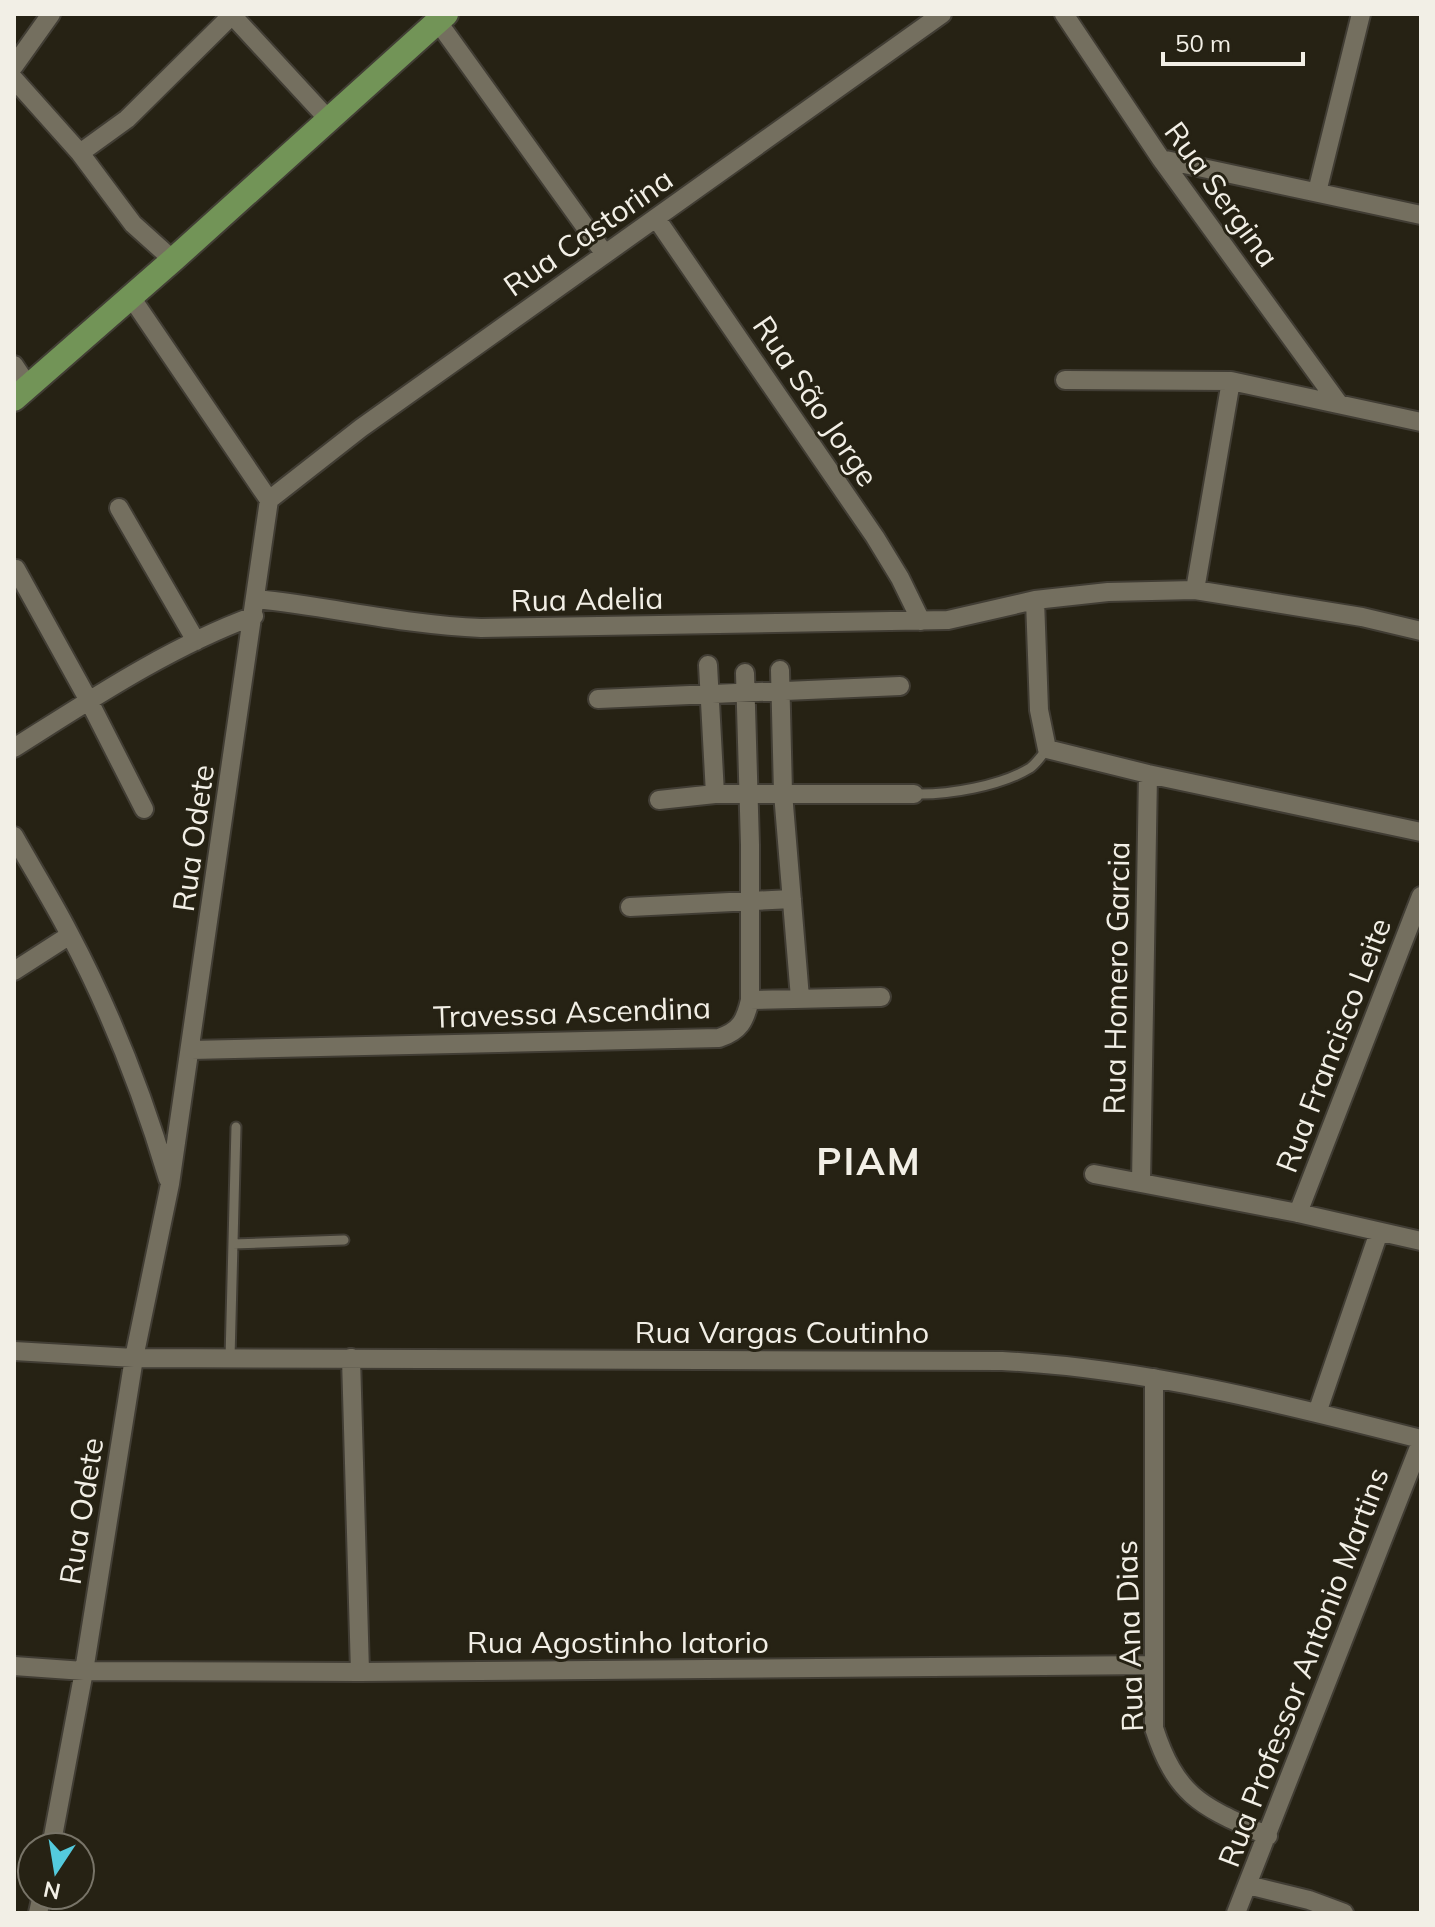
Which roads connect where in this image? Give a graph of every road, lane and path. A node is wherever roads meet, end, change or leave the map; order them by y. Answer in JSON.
{"nodes":[{"id":1,"x":51,"y":14,"type":"edge"},
{"id":2,"x":942,"y":14,"type":"edge"},
{"id":3,"x":1064,"y":14,"type":"edge"},
{"id":4,"x":1361,"y":14,"type":"edge"},
{"id":5,"x":232,"y":15,"type":"edge"},
{"id":6,"x":442,"y":18,"type":"edge"},
{"id":7,"x":14,"y":66,"type":"edge"},
{"id":8,"x":14,"y":79,"type":"edge"},
{"id":9,"x":328,"y":119,"type":"junction"},
{"id":10,"x":80,"y":153,"type":"junction"},
{"id":11,"x":1161,"y":159,"type":"junction"},
{"id":12,"x":1317,"y":192,"type":"junction"},
{"id":13,"x":1421,"y":215,"type":"edge"},
{"id":14,"x":656,"y":218,"type":"junction"},
{"id":15,"x":604,"y":253,"type":"junction"},
{"id":16,"x":173,"y":260,"type":"junction"},
{"id":17,"x":131,"y":297,"type":"junction"},
{"id":18,"x":14,"y":365,"type":"edge"},
{"id":19,"x":1065,"y":380,"type":"dead end"},
{"id":20,"x":1231,"y":381,"type":"junction"},
{"id":21,"x":21,"y":392,"type":"edge"},
{"id":22,"x":1339,"y":404,"type":"junction"},
{"id":23,"x":1421,"y":422,"type":"edge"},
{"id":24,"x":269,"y":500,"type":"junction"},
{"id":25,"x":119,"y":508,"type":"dead end"},
{"id":26,"x":16,"y":569,"type":"edge"},
{"id":27,"x":1195,"y":590,"type":"junction"},
{"id":28,"x":1035,"y":600,"type":"junction"},
{"id":29,"x":255,"y":608,"type":"junction"},
{"id":30,"x":921,"y":621,"type":"junction"},
{"id":31,"x":1421,"y":631,"type":"edge"},
{"id":32,"x":196,"y":641,"type":"junction"},
{"id":33,"x":708,"y":665,"type":"dead end"},
{"id":34,"x":780,"y":670,"type":"dead end"},
{"id":35,"x":745,"y":673,"type":"dead end"},
{"id":36,"x":900,"y":686,"type":"dead end"},
{"id":37,"x":781,"y":691,"type":"junction"},
{"id":38,"x":746,"y":693,"type":"junction"},
{"id":39,"x":711,"y":694,"type":"junction"},
{"id":40,"x":598,"y":699,"type":"dead end"},
{"id":41,"x":89,"y":701,"type":"junction"},
{"id":42,"x":14,"y":748,"type":"edge"},
{"id":43,"x":1052,"y":752,"type":"junction"},
{"id":44,"x":1148,"y":774,"type":"junction"},
{"id":45,"x":783,"y":793,"type":"junction"},
{"id":46,"x":715,"y":794,"type":"junction"},
{"id":47,"x":749,"y":794,"type":"junction"},
{"id":48,"x":914,"y":794,"type":"joint"},
{"id":49,"x":659,"y":800,"type":"dead end"},
{"id":50,"x":144,"y":809,"type":"dead end"},
{"id":51,"x":1421,"y":832,"type":"edge"},
{"id":52,"x":14,"y":836,"type":"edge"},
{"id":53,"x":1421,"y":896,"type":"edge"},
{"id":54,"x":792,"y":899,"type":"junction"},
{"id":55,"x":750,"y":902,"type":"junction"},
{"id":56,"x":630,"y":907,"type":"dead end"},
{"id":57,"x":70,"y":935,"type":"junction"},
{"id":58,"x":14,"y":971,"type":"edge"},
{"id":59,"x":881,"y":997,"type":"dead end"},
{"id":60,"x":800,"y":998,"type":"junction"},
{"id":61,"x":750,"y":1000,"type":"junction"},
{"id":62,"x":191,"y":1050,"type":"junction"},
{"id":63,"x":236,"y":1127,"type":"dead end"},
{"id":64,"x":1094,"y":1174,"type":"dead end"},
{"id":65,"x":1141,"y":1183,"type":"junction"},
{"id":66,"x":170,"y":1184,"type":"junction"},
{"id":67,"x":1298,"y":1213,"type":"junction"},
{"id":68,"x":1379,"y":1232,"type":"junction"},
{"id":69,"x":344,"y":1240,"type":"dead end"},
{"id":70,"x":1421,"y":1241,"type":"edge"},
{"id":71,"x":233,"y":1244,"type":"junction"},
{"id":72,"x":14,"y":1351,"type":"edge"},
{"id":73,"x":134,"y":1358,"type":"junction"},
{"id":74,"x":230,"y":1358,"type":"junction"},
{"id":75,"x":351,"y":1358,"type":"junction"},
{"id":76,"x":1154,"y":1378,"type":"junction"},
{"id":77,"x":1317,"y":1413,"type":"junction"},
{"id":78,"x":1421,"y":1440,"type":"edge"},
{"id":79,"x":1152,"y":1665,"type":"junction"},
{"id":80,"x":14,"y":1666,"type":"edge"},
{"id":81,"x":84,"y":1671,"type":"junction"},
{"id":82,"x":360,"y":1672,"type":"junction"},
{"id":83,"x":54,"y":1831,"type":"edge"},
{"id":84,"x":1268,"y":1836,"type":"junction"},
{"id":85,"x":1248,"y":1885,"type":"junction"},
{"id":86,"x":1236,"y":1913,"type":"edge"},
{"id":87,"x":1344,"y":1913,"type":"edge"}],
"edges":[{"from":1,"to":7,"type":"street"},
{"from":2,"to":14,"type":"street","name":"Rua Castorina"},
{"from":3,"to":11,"type":"street","name":"Rua Sergina"},
{"from":4,"to":12,"type":"street"},
{"from":5,"to":9,"type":"street"},
{"from":5,"to":10,"type":"street"},
{"from":6,"to":9,"type":"main road"},
{"from":6,"to":15,"type":"street"},
{"from":8,"to":10,"type":"street"},
{"from":9,"to":16,"type":"main road"},
{"from":10,"to":16,"type":"street"},
{"from":11,"to":12,"type":"street"},
{"from":11,"to":22,"type":"street","name":"Rua Sergina"},
{"from":12,"to":13,"type":"street"},
{"from":14,"to":15,"type":"street","name":"Rua Castorina"},
{"from":14,"to":30,"type":"street","name":"Rua São Jorge"},
{"from":15,"to":24,"type":"street","name":"Rua Castorina"},
{"from":16,"to":17,"type":"main road"},
{"from":17,"to":21,"type":"main road"},
{"from":17,"to":24,"type":"street"},
{"from":18,"to":21,"type":"street"},
{"from":19,"to":20,"type":"street"},
{"from":20,"to":22,"type":"street"},
{"from":20,"to":27,"type":"street"},
{"from":22,"to":23,"type":"street"},
{"from":24,"to":29,"type":"street","name":"Rua Odete"},
{"from":25,"to":32,"type":"street"},
{"from":26,"to":41,"type":"street"},
{"from":27,"to":28,"type":"street","name":"Rua Adelia"},
{"from":27,"to":31,"type":"street","name":"Rua Adelia"},
{"from":28,"to":30,"type":"street","name":"Rua Adelia"},
{"from":28,"to":43,"type":"street"},
{"from":29,"to":30,"type":"street","name":"Rua Adelia"},
{"from":29,"to":32,"type":"street"},
{"from":29,"to":62,"type":"street","name":"Rua Odete"},
{"from":32,"to":41,"type":"street"},
{"from":33,"to":39,"type":"street"},
{"from":34,"to":37,"type":"street"},
{"from":35,"to":38,"type":"street","name":"Travessa Ascendina"},
{"from":36,"to":37,"type":"street"},
{"from":37,"to":38,"type":"street"},
{"from":37,"to":45,"type":"street"},
{"from":38,"to":39,"type":"street"},
{"from":38,"to":47,"type":"street","name":"Travessa Ascendina"},
{"from":39,"to":40,"type":"street"},
{"from":39,"to":46,"type":"street"},
{"from":41,"to":42,"type":"street"},
{"from":41,"to":50,"type":"street"},
{"from":43,"to":44,"type":"street"},
{"from":43,"to":48,"type":"lane"},
{"from":44,"to":51,"type":"street"},
{"from":44,"to":65,"type":"street","name":"Rua Homero Garcia"},
{"from":45,"to":47,"type":"street"},
{"from":45,"to":48,"type":"street"},
{"from":45,"to":54,"type":"street"},
{"from":46,"to":47,"type":"street"},
{"from":46,"to":49,"type":"street"},
{"from":47,"to":55,"type":"street","name":"Travessa Ascendina"},
{"from":52,"to":57,"type":"street","name":"Rua Odete"},
{"from":53,"to":67,"type":"street","name":"Rua Francisco Leite"},
{"from":54,"to":55,"type":"street"},
{"from":54,"to":60,"type":"street"},
{"from":55,"to":56,"type":"street"},
{"from":55,"to":61,"type":"street","name":"Travessa Ascendina"},
{"from":57,"to":58,"type":"street"},
{"from":57,"to":66,"type":"street","name":"Rua Odete"},
{"from":59,"to":60,"type":"street"},
{"from":60,"to":61,"type":"street"},
{"from":61,"to":62,"type":"street","name":"Travessa Ascendina"},
{"from":62,"to":66,"type":"street","name":"Rua Odete"},
{"from":63,"to":71,"type":"lane"},
{"from":64,"to":65,"type":"street"},
{"from":65,"to":67,"type":"street"},
{"from":66,"to":73,"type":"street","name":"Rua Odete"},
{"from":67,"to":68,"type":"street"},
{"from":68,"to":70,"type":"street"},
{"from":68,"to":77,"type":"street"},
{"from":69,"to":71,"type":"lane"},
{"from":71,"to":74,"type":"lane"},
{"from":72,"to":73,"type":"street","name":"Rua Vargas Coutinho"},
{"from":73,"to":74,"type":"street","name":"Rua Vargas Coutinho"},
{"from":73,"to":81,"type":"street","name":"Rua Odete"},
{"from":74,"to":75,"type":"street","name":"Rua Vargas Coutinho"},
{"from":75,"to":76,"type":"street","name":"Rua Vargas Coutinho"},
{"from":75,"to":82,"type":"street"},
{"from":76,"to":77,"type":"street","name":"Rua Vargas Coutinho"},
{"from":76,"to":79,"type":"street","name":"Rua Ana Dias"},
{"from":77,"to":78,"type":"street","name":"Rua Vargas Coutinho"},
{"from":78,"to":84,"type":"street","name":"Rua Professor Antonio Martins"},
{"from":79,"to":82,"type":"street","name":"Rua Agostinho Iatorio"},
{"from":79,"to":84,"type":"street","name":"Rua Ana Dias"},
{"from":80,"to":81,"type":"street","name":"Rua Agostinho Iatorio"},
{"from":81,"to":82,"type":"street","name":"Rua Agostinho Iatorio"},
{"from":81,"to":83,"type":"street","name":"Rua Odete"},
{"from":84,"to":85,"type":"street","name":"Rua Professor Antonio Martins"},
{"from":85,"to":86,"type":"street","name":"Rua Professor Antonio Martins"},
{"from":85,"to":87,"type":"street"}]}
